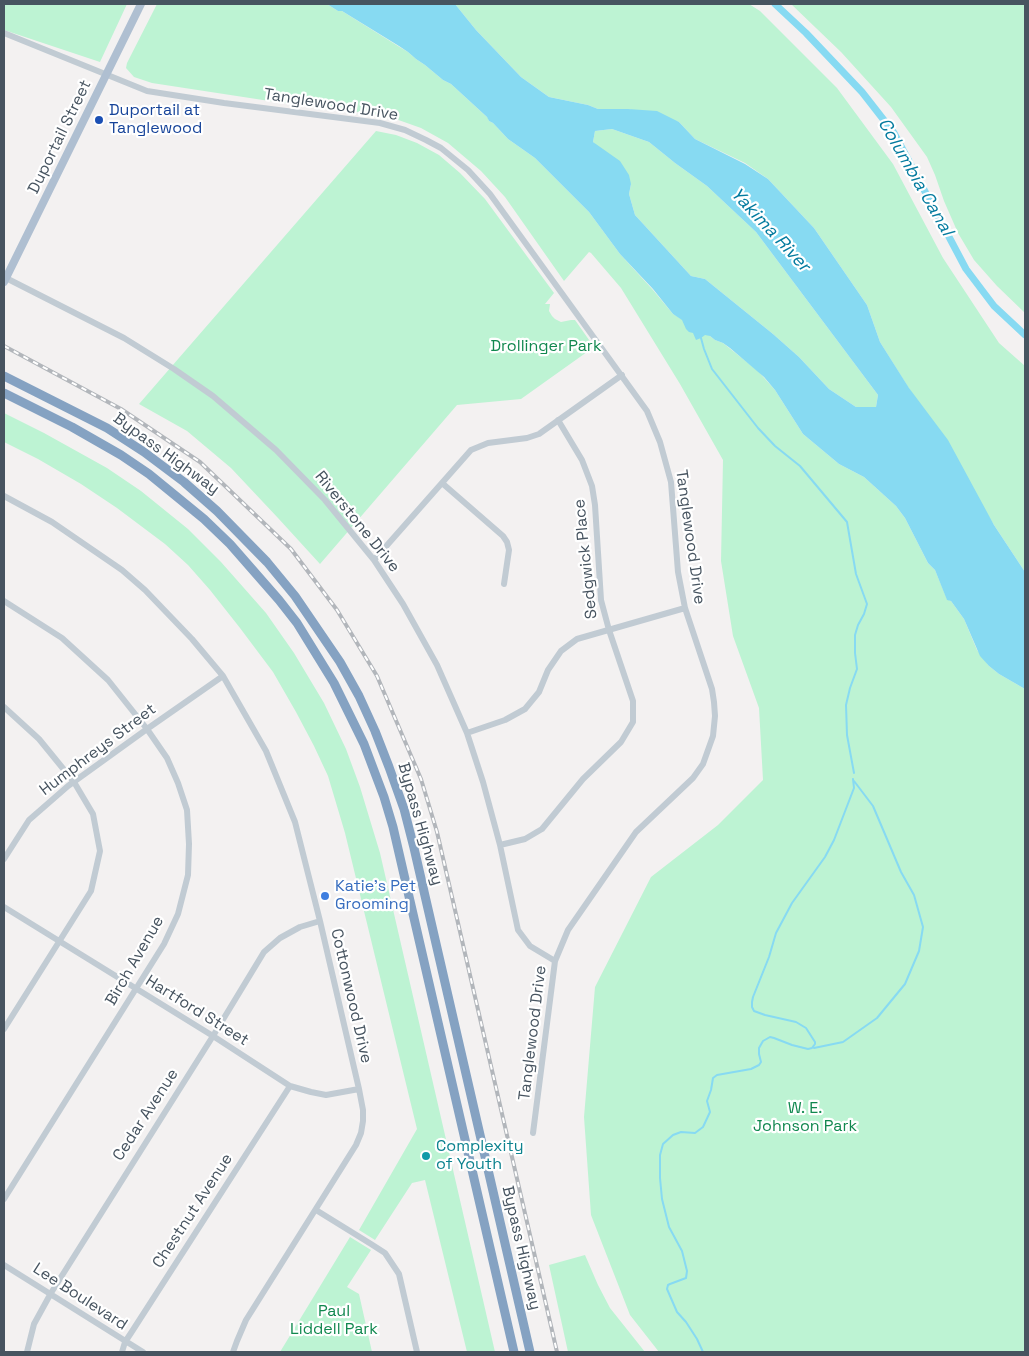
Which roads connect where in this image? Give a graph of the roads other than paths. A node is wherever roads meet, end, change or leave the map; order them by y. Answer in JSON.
{"nodes":[{"id":1,"x":141,"y":4,"type":"edge"},
{"id":2,"x":4,"y":33,"type":"edge"},
{"id":3,"x":106,"y":75,"type":"junction"},
{"id":4,"x":5,"y":280,"type":"edge"},
{"id":5,"x":622,"y":375,"type":"junction"},
{"id":6,"x":4,"y":376,"type":"edge"},
{"id":7,"x":4,"y":393,"type":"edge"},
{"id":8,"x":558,"y":420,"type":"junction"},
{"id":9,"x":442,"y":483,"type":"junction"},
{"id":10,"x":4,"y":496,"type":"edge"},
{"id":11,"x":374,"y":560,"type":"junction"},
{"id":12,"x":504,"y":584,"type":"dead end"},
{"id":13,"x":4,"y":601,"type":"edge"},
{"id":14,"x":685,"y":608,"type":"junction"},
{"id":15,"x":609,"y":630,"type":"junction"},
{"id":16,"x":223,"y":676,"type":"junction"},
{"id":17,"x":4,"y":707,"type":"edge"},
{"id":18,"x":147,"y":729,"type":"junction"},
{"id":19,"x":467,"y":734,"type":"junction"},
{"id":20,"x":74,"y":782,"type":"junction"},
{"id":21,"x":500,"y":845,"type":"junction"},
{"id":22,"x":4,"y":859,"type":"edge"},
{"id":23,"x":4,"y":908,"type":"edge"},
{"id":24,"x":320,"y":921,"type":"junction"},
{"id":25,"x":58,"y":941,"type":"junction"},
{"id":26,"x":555,"y":961,"type":"junction"},
{"id":27,"x":136,"y":989,"type":"junction"},
{"id":28,"x":4,"y":1029,"type":"edge"},
{"id":29,"x":213,"y":1036,"type":"junction"},
{"id":30,"x":290,"y":1086,"type":"junction"},
{"id":31,"x":359,"y":1089,"type":"junction"},
{"id":32,"x":534,"y":1133,"type":"dead end"},
{"id":33,"x":4,"y":1199,"type":"edge"},
{"id":34,"x":316,"y":1210,"type":"junction"},
{"id":35,"x":4,"y":1265,"type":"edge"},
{"id":36,"x":50,"y":1294,"type":"junction"},
{"id":37,"x":125,"y":1342,"type":"junction"},
{"id":38,"x":27,"y":1352,"type":"edge"},
{"id":39,"x":122,"y":1352,"type":"edge"},
{"id":40,"x":143,"y":1352,"type":"edge"},
{"id":41,"x":233,"y":1352,"type":"edge"},
{"id":42,"x":417,"y":1352,"type":"edge"},
{"id":43,"x":514,"y":1352,"type":"edge"},
{"id":44,"x":530,"y":1352,"type":"edge"}],
"edges":[{"from":1,"to":3,"type":"main road","name":"Duportail Street"},
{"from":2,"to":3,"type":"street","name":"Tanglewood Drive"},
{"from":3,"to":4,"type":"main road","name":"Duportail Street"},
{"from":3,"to":5,"type":"street","name":"Tanglewood Drive"},
{"from":4,"to":11,"type":"street","name":"Riverstone Drive"},
{"from":5,"to":8,"type":"street"},
{"from":5,"to":14,"type":"street","name":"Tanglewood Drive"},
{"from":6,"to":44,"type":"highway","name":"Bypass Highway"},
{"from":7,"to":43,"type":"highway","name":"Bypass Highway"},
{"from":8,"to":9,"type":"street"},
{"from":8,"to":15,"type":"street","name":"Sedgwick Place"},
{"from":9,"to":11,"type":"street"},
{"from":9,"to":12,"type":"street"},
{"from":10,"to":16,"type":"street","name":"Cottonwood Drive"},
{"from":11,"to":19,"type":"street","name":"Riverstone Drive"},
{"from":13,"to":18,"type":"street","name":"Birch Avenue"},
{"from":14,"to":15,"type":"street"},
{"from":14,"to":26,"type":"street","name":"Tanglewood Drive"},
{"from":15,"to":19,"type":"street"},
{"from":15,"to":21,"type":"street","name":"Sedgwick Place"},
{"from":16,"to":18,"type":"street","name":"Humphreys Street"},
{"from":16,"to":24,"type":"street","name":"Cottonwood Drive"},
{"from":17,"to":20,"type":"street"},
{"from":18,"to":20,"type":"street","name":"Humphreys Street"},
{"from":18,"to":27,"type":"street","name":"Birch Avenue"},
{"from":19,"to":21,"type":"street","name":"Riverstone Drive"},
{"from":20,"to":22,"type":"street","name":"Humphreys Street"},
{"from":20,"to":25,"type":"street"},
{"from":21,"to":26,"type":"street","name":"Riverstone Drive"},
{"from":23,"to":25,"type":"street","name":"Hartford Street"},
{"from":24,"to":29,"type":"street","name":"Cedar Avenue"},
{"from":24,"to":31,"type":"street","name":"Cottonwood Drive"},
{"from":25,"to":27,"type":"street","name":"Hartford Street"},
{"from":25,"to":28,"type":"street"},
{"from":26,"to":32,"type":"street","name":"Tanglewood Drive"},
{"from":27,"to":29,"type":"street","name":"Hartford Street"},
{"from":27,"to":33,"type":"street","name":"Birch Avenue"},
{"from":29,"to":30,"type":"street","name":"Hartford Street"},
{"from":29,"to":36,"type":"street","name":"Cedar Avenue"},
{"from":30,"to":31,"type":"street","name":"Hartford Street"},
{"from":30,"to":37,"type":"street","name":"Chestnut Avenue"},
{"from":31,"to":34,"type":"street","name":"Cottonwood Drive"},
{"from":34,"to":41,"type":"street","name":"Cottonwood Drive"},
{"from":34,"to":42,"type":"street"},
{"from":35,"to":36,"type":"street","name":"Lee Boulevard"},
{"from":36,"to":37,"type":"street","name":"Lee Boulevard"},
{"from":36,"to":38,"type":"street","name":"Cedar Avenue"},
{"from":37,"to":39,"type":"street","name":"Chestnut Avenue"},
{"from":37,"to":40,"type":"street","name":"Lee Boulevard"}]}
